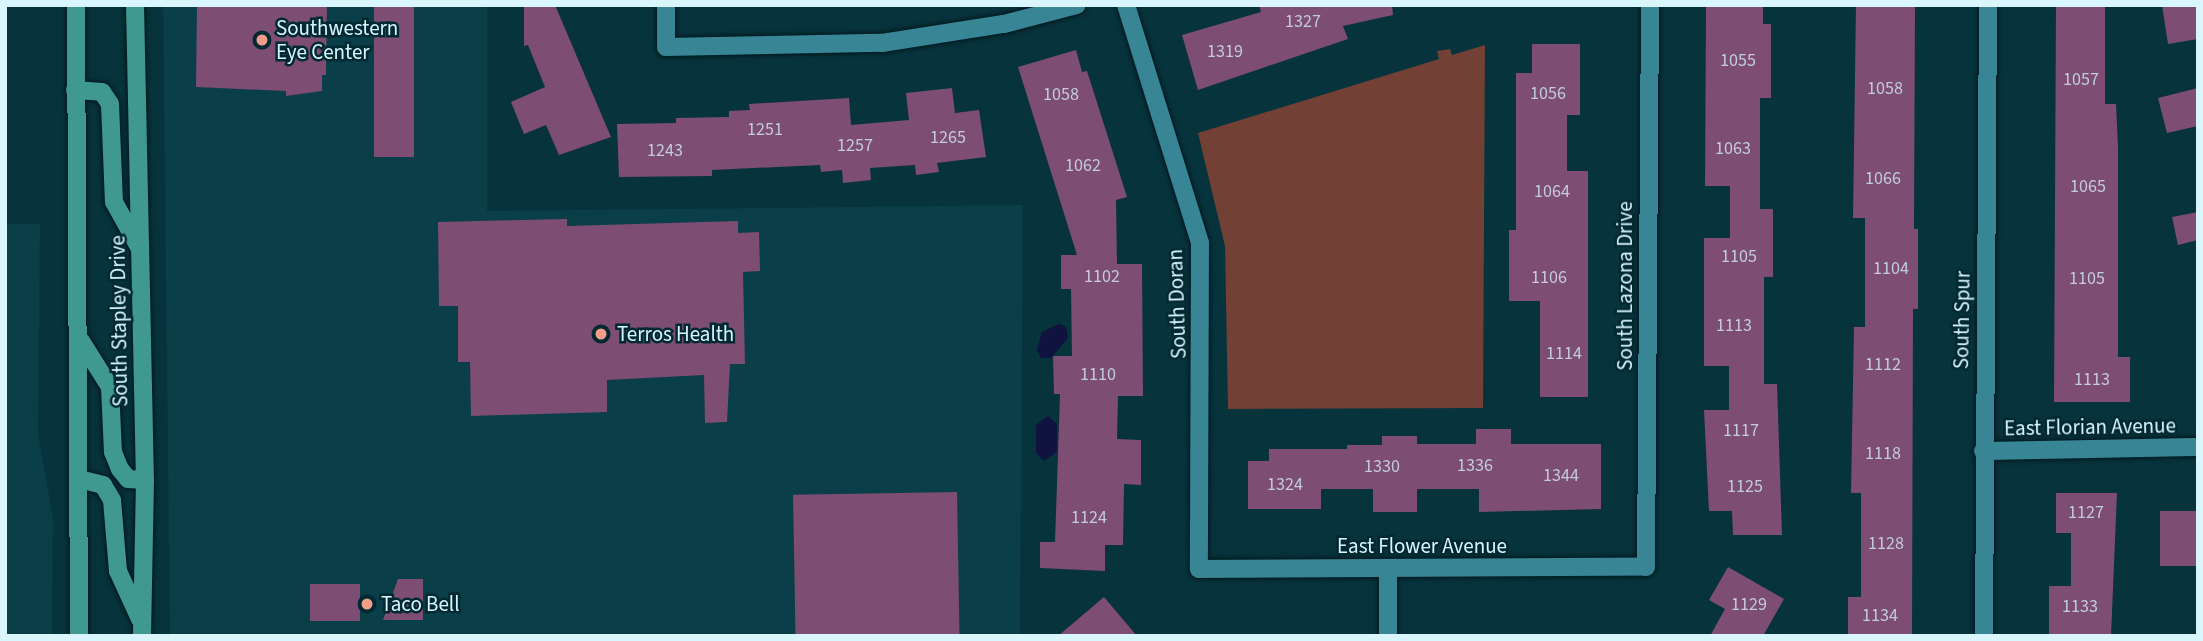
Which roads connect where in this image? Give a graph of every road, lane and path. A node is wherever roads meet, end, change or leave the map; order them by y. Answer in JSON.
{"nodes":[{"id":1,"x":76,"y":5,"type":"edge"},
{"id":2,"x":135,"y":5,"type":"edge"},
{"id":3,"x":666,"y":5,"type":"edge"},
{"id":4,"x":1077,"y":5,"type":"edge"},
{"id":5,"x":1126,"y":5,"type":"edge"},
{"id":6,"x":1650,"y":5,"type":"edge"},
{"id":7,"x":1988,"y":5,"type":"edge"},
{"id":8,"x":75,"y":90,"type":"junction"},
{"id":9,"x":141,"y":253,"type":"junction"},
{"id":10,"x":81,"y":340,"type":"junction"},
{"id":11,"x":2198,"y":447,"type":"edge"},
{"id":12,"x":1983,"y":451,"type":"junction"},
{"id":13,"x":79,"y":480,"type":"junction"},
{"id":14,"x":145,"y":480,"type":"junction"},
{"id":15,"x":1646,"y":567,"type":"joint"},
{"id":16,"x":1388,"y":568,"type":"junction"},
{"id":17,"x":1199,"y":569,"type":"joint"},
{"id":18,"x":142,"y":629,"type":"edge"},
{"id":19,"x":79,"y":636,"type":"edge"},
{"id":20,"x":1388,"y":636,"type":"edge"},
{"id":21,"x":1984,"y":636,"type":"edge"}],
"edges":[{"from":1,"to":8,"type":"main road","name":"South Stapley Drive"},
{"from":2,"to":9,"type":"main road","name":"South Stapley Drive"},
{"from":3,"to":4,"type":"street"},
{"from":5,"to":17,"type":"street","name":"South Doran"},
{"from":6,"to":15,"type":"street","name":"South Lazona Drive"},
{"from":7,"to":12,"type":"street","name":"South Spur"},
{"from":8,"to":9,"type":"main road"},
{"from":8,"to":10,"type":"main road","name":"South Stapley Drive"},
{"from":9,"to":14,"type":"main road","name":"South Stapley Drive"},
{"from":10,"to":13,"type":"main road","name":"South Stapley Drive"},
{"from":10,"to":14,"type":"main road"},
{"from":11,"to":12,"type":"street","name":"East Florian Avenue"},
{"from":12,"to":21,"type":"street","name":"South Spur"},
{"from":13,"to":18,"type":"main road"},
{"from":13,"to":19,"type":"main road","name":"South Stapley Drive"},
{"from":14,"to":18,"type":"main road","name":"South Stapley Drive"},
{"from":15,"to":16,"type":"street","name":"East Flower Avenue"},
{"from":16,"to":17,"type":"street","name":"East Flower Avenue"},
{"from":16,"to":20,"type":"street"}]}
